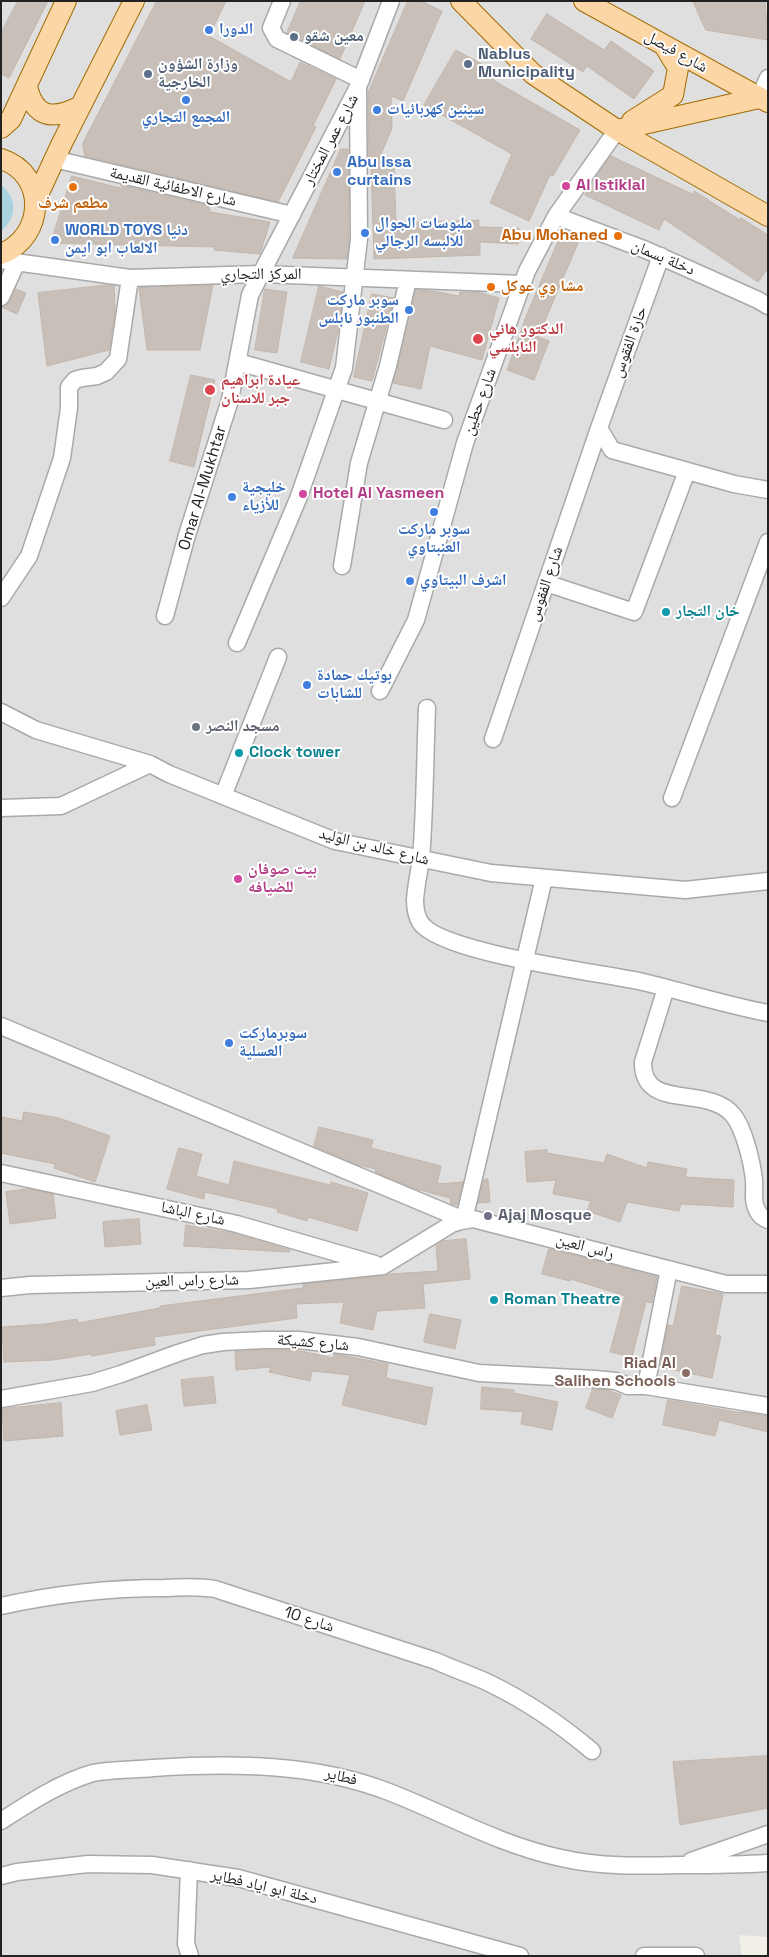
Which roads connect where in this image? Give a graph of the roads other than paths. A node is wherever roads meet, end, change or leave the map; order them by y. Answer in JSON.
{"nodes":[{"id":1,"x":282,"y":1,"type":"edge"},
{"id":2,"x":391,"y":1,"type":"edge"},
{"id":3,"x":461,"y":1,"type":"edge"},
{"id":4,"x":584,"y":1,"type":"edge"},
{"id":5,"x":66,"y":2,"type":"edge"},
{"id":6,"x":131,"y":2,"type":"edge"},
{"id":7,"x":664,"y":45,"type":"junction"},
{"id":8,"x":768,"y":78,"type":"edge"},
{"id":9,"x":360,"y":83,"type":"junction"},
{"id":10,"x":26,"y":87,"type":"junction"},
{"id":11,"x":763,"y":100,"type":"edge"},
{"id":12,"x":80,"y":107,"type":"junction"},
{"id":13,"x":1,"y":128,"type":"edge"},
{"id":14,"x":617,"y":130,"type":"junction"},
{"id":15,"x":1,"y":159,"type":"edge"},
{"id":16,"x":54,"y":159,"type":"junction"},
{"id":17,"x":36,"y":199,"type":"junction"},
{"id":18,"x":292,"y":215,"type":"junction"},
{"id":19,"x":556,"y":216,"type":"junction"},
{"id":20,"x":768,"y":216,"type":"edge"},
{"id":21,"x":661,"y":256,"type":"junction"},
{"id":22,"x":6,"y":258,"type":"edge"},
{"id":23,"x":261,"y":274,"type":"junction"},
{"id":24,"x":130,"y":278,"type":"junction"},
{"id":25,"x":355,"y":278,"type":"junction"},
{"id":26,"x":408,"y":280,"type":"junction"},
{"id":27,"x":522,"y":284,"type":"junction"},
{"id":28,"x":1,"y":297,"type":"edge"},
{"id":29,"x":768,"y":306,"type":"edge"},
{"id":30,"x":238,"y":362,"type":"junction"},
{"id":31,"x":336,"y":390,"type":"junction"},
{"id":32,"x":377,"y":402,"type":"junction"},
{"id":33,"x":444,"y":420,"type":"dead end"},
{"id":34,"x":599,"y":428,"type":"junction"},
{"id":35,"x":686,"y":471,"type":"junction"},
{"id":36,"x":768,"y":490,"type":"edge"},
{"id":37,"x":768,"y":542,"type":"edge"},
{"id":38,"x":342,"y":566,"type":"dead end"},
{"id":39,"x":546,"y":583,"type":"junction"},
{"id":40,"x":1,"y":598,"type":"edge"},
{"id":41,"x":165,"y":616,"type":"dead end"},
{"id":42,"x":237,"y":642,"type":"dead end"},
{"id":43,"x":278,"y":657,"type":"dead end"},
{"id":44,"x":380,"y":691,"type":"dead end"},
{"id":45,"x":427,"y":708,"type":"dead end"},
{"id":46,"x":1,"y":712,"type":"edge"},
{"id":47,"x":493,"y":739,"type":"dead end"},
{"id":48,"x":150,"y":764,"type":"junction"},
{"id":49,"x":223,"y":796,"type":"junction"},
{"id":50,"x":672,"y":798,"type":"dead end"},
{"id":51,"x":1,"y":808,"type":"edge"},
{"id":52,"x":421,"y":859,"type":"junction"},
{"id":53,"x":544,"y":878,"type":"junction"},
{"id":54,"x":768,"y":881,"type":"edge"},
{"id":55,"x":525,"y":960,"type":"junction"},
{"id":56,"x":666,"y":988,"type":"junction"},
{"id":57,"x":768,"y":1013,"type":"edge"},
{"id":58,"x":1,"y":1026,"type":"edge"},
{"id":59,"x":1,"y":1173,"type":"edge"},
{"id":60,"x":768,"y":1220,"type":"edge"},
{"id":61,"x":457,"y":1222,"type":"junction"},
{"id":62,"x":383,"y":1266,"type":"junction"},
{"id":63,"x":669,"y":1269,"type":"junction"},
{"id":64,"x":768,"y":1284,"type":"edge"},
{"id":65,"x":1,"y":1288,"type":"edge"},
{"id":66,"x":646,"y":1386,"type":"junction"},
{"id":67,"x":1,"y":1400,"type":"edge"},
{"id":68,"x":768,"y":1406,"type":"edge"},
{"id":69,"x":1,"y":1606,"type":"edge"},
{"id":70,"x":592,"y":1750,"type":"dead end"},
{"id":71,"x":1,"y":1821,"type":"edge"},
{"id":72,"x":768,"y":1834,"type":"edge"},
{"id":73,"x":768,"y":1863,"type":"edge"},
{"id":74,"x":679,"y":1865,"type":"junction"},
{"id":75,"x":189,"y":1870,"type":"junction"},
{"id":76,"x":1,"y":1876,"type":"edge"},
{"id":77,"x":190,"y":1956,"type":"edge"},
{"id":78,"x":520,"y":1956,"type":"edge"},
{"id":79,"x":644,"y":1956,"type":"edge"},
{"id":80,"x":696,"y":1956,"type":"edge"}],
"edges":[{"from":1,"to":9,"type":"street"},
{"from":2,"to":9,"type":"street","name":"شارع عمر المختار"},
{"from":3,"to":14,"type":"main road"},
{"from":4,"to":7,"type":"main road","name":"شارع فيصل"},
{"from":5,"to":10,"type":"main road"},
{"from":6,"to":12,"type":"main road"},
{"from":7,"to":11,"type":"main road","name":"شارع فيصل"},
{"from":7,"to":14,"type":"main road"},
{"from":8,"to":11,"type":"street"},
{"from":9,"to":18,"type":"street","name":"شارع عمر المختار"},
{"from":9,"to":25,"type":"street"},
{"from":10,"to":12,"type":"main road"},
{"from":10,"to":13,"type":"main road"},
{"from":11,"to":14,"type":"main road"},
{"from":12,"to":16,"type":"main road"},
{"from":14,"to":19,"type":"street","name":"شارع حطين"},
{"from":14,"to":20,"type":"main road"},
{"from":15,"to":17,"type":"main road"},
{"from":16,"to":17,"type":"main road"},
{"from":16,"to":18,"type":"street","name":"شارع الاطفائية القديمة"},
{"from":17,"to":22,"type":"main road"},
{"from":18,"to":23,"type":"street","name":"شارع عمر المختار"},
{"from":19,"to":21,"type":"street","name":"دخلة بسمان"},
{"from":19,"to":27,"type":"street","name":"شارع حطين"},
{"from":21,"to":29,"type":"street","name":"دخلة بسمان"},
{"from":21,"to":34,"type":"street","name":"حارة الفقوس"},
{"from":22,"to":24,"type":"street","name":"المركز التجاري"},
{"from":22,"to":28,"type":"street"},
{"from":23,"to":24,"type":"street","name":"المركز التجاري"},
{"from":23,"to":25,"type":"street","name":"المركز التجاري"},
{"from":23,"to":30,"type":"street","name":"Omar Al-Mukhtar"},
{"from":24,"to":40,"type":"street"},
{"from":25,"to":26,"type":"street","name":"المركز التجاري"},
{"from":25,"to":31,"type":"street"},
{"from":26,"to":27,"type":"street","name":"المركز التجاري"},
{"from":26,"to":32,"type":"street"},
{"from":27,"to":44,"type":"street","name":"شارع حطين"},
{"from":30,"to":31,"type":"street"},
{"from":30,"to":41,"type":"street","name":"Omar Al-Mukhtar"},
{"from":31,"to":32,"type":"street"},
{"from":31,"to":42,"type":"street"},
{"from":32,"to":33,"type":"street"},
{"from":32,"to":38,"type":"street"},
{"from":34,"to":35,"type":"street"},
{"from":34,"to":39,"type":"street","name":"شارع الفقوس"},
{"from":35,"to":36,"type":"street"},
{"from":35,"to":39,"type":"street"},
{"from":37,"to":50,"type":"street"},
{"from":39,"to":47,"type":"street","name":"شارع الفقوس"},
{"from":43,"to":49,"type":"street"},
{"from":45,"to":52,"type":"street"},
{"from":46,"to":48,"type":"street","name":"شارع خالد بن الوليد"},
{"from":48,"to":49,"type":"street","name":"شارع خالد بن الوليد"},
{"from":48,"to":51,"type":"street"},
{"from":49,"to":52,"type":"street","name":"شارع خالد بن الوليد"},
{"from":52,"to":53,"type":"street","name":"شارع خالد بن الوليد"},
{"from":52,"to":55,"type":"street"},
{"from":53,"to":54,"type":"street","name":"شارع خالد بن الوليد"},
{"from":53,"to":55,"type":"street"},
{"from":55,"to":56,"type":"street"},
{"from":55,"to":61,"type":"street"},
{"from":56,"to":57,"type":"street"},
{"from":56,"to":60,"type":"street"},
{"from":58,"to":61,"type":"street","name":"راس العين"},
{"from":59,"to":62,"type":"street","name":"شارع الباشا"},
{"from":61,"to":62,"type":"street"},
{"from":61,"to":63,"type":"street","name":"راس العين"},
{"from":62,"to":65,"type":"street","name":"شارع راس العين"},
{"from":63,"to":64,"type":"street","name":"راس العين"},
{"from":63,"to":66,"type":"street"},
{"from":66,"to":67,"type":"street","name":"شارع كشيكة"},
{"from":66,"to":68,"type":"street","name":"شارع كشيكة"},
{"from":69,"to":70,"type":"street","name":"شارع 10"},
{"from":71,"to":74,"type":"street","name":"فطاير"},
{"from":72,"to":74,"type":"street"},
{"from":73,"to":74,"type":"street","name":"فطاير"},
{"from":75,"to":76,"type":"street","name":"دخلة ابو اياد فطاير"},
{"from":75,"to":77,"type":"street"},
{"from":75,"to":78,"type":"street","name":"دخلة ابو اياد فطاير"},
{"from":79,"to":80,"type":"street"}]}
